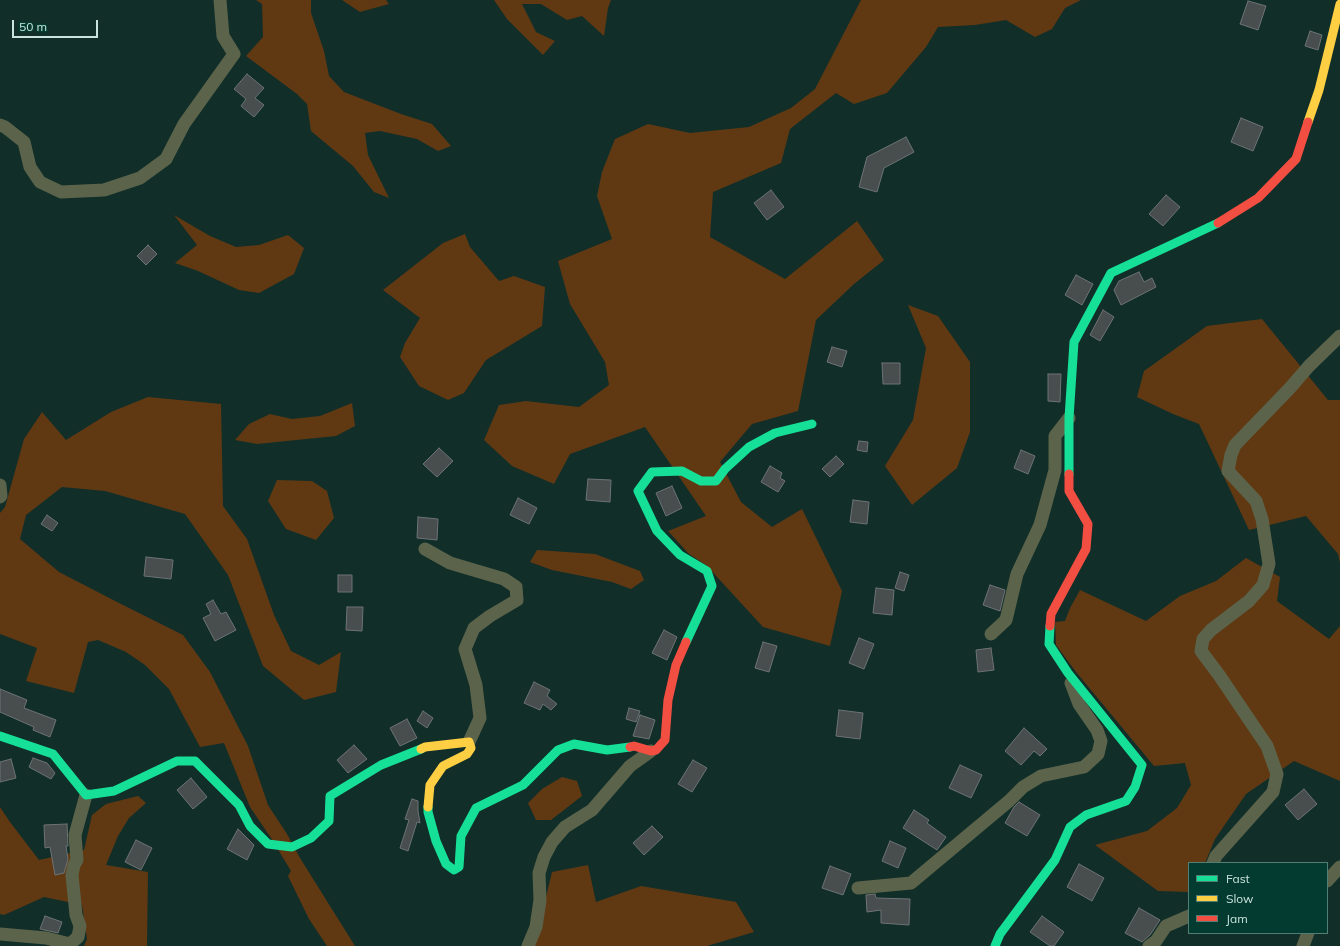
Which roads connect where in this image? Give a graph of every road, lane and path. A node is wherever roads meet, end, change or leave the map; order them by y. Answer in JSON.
{"nodes":[{"id":1,"x":220,"y":0,"type":"edge"},
{"id":2,"x":1340,"y":4,"type":"edge"},
{"id":3,"x":0,"y":125,"type":"edge"},
{"id":4,"x":1340,"y":336,"type":"edge"},
{"id":5,"x":1068,"y":418,"type":"junction"},
{"id":6,"x":812,"y":424,"type":"dead end"},
{"id":7,"x":0,"y":485,"type":"edge"},
{"id":8,"x":0,"y":498,"type":"edge"},
{"id":9,"x":425,"y":549,"type":"dead end"},
{"id":10,"x":992,"y":634,"type":"dead end"},
{"id":11,"x":1068,"y":673,"type":"junction"},
{"id":12,"x":0,"y":736,"type":"edge"},
{"id":13,"x":468,"y":742,"type":"junction"},
{"id":14,"x":652,"y":751,"type":"junction"},
{"id":15,"x":86,"y":795,"type":"junction"},
{"id":16,"x":1213,"y":862,"type":"edge"},
{"id":17,"x":1340,"y":867,"type":"edge"},
{"id":18,"x":1328,"y":880,"type":"edge"},
{"id":19,"x":858,"y":888,"type":"dead end"},
{"id":20,"x":1188,"y":916,"type":"edge"},
{"id":21,"x":0,"y":934,"type":"edge"},
{"id":22,"x":1308,"y":934,"type":"edge"},
{"id":23,"x":528,"y":946,"type":"edge"},
{"id":24,"x":995,"y":946,"type":"edge"},
{"id":25,"x":1149,"y":946,"type":"edge"},
{"id":26,"x":1303,"y":946,"type":"edge"}],
"edges":[{"from":1,"to":3,"type":"street"},
{"from":2,"to":5,"type":"street"},
{"from":4,"to":16,"type":"street"},
{"from":5,"to":10,"type":"street"},
{"from":5,"to":11,"type":"street"},
{"from":6,"to":14,"type":"street"},
{"from":7,"to":8,"type":"street"},
{"from":9,"to":13,"type":"street"},
{"from":11,"to":19,"type":"street"},
{"from":11,"to":24,"type":"street"},
{"from":12,"to":15,"type":"street"},
{"from":13,"to":14,"type":"street"},
{"from":13,"to":15,"type":"street"},
{"from":14,"to":23,"type":"street"},
{"from":15,"to":21,"type":"street"},
{"from":17,"to":18,"type":"street"},
{"from":20,"to":25,"type":"street"},
{"from":22,"to":26,"type":"street"}]}
